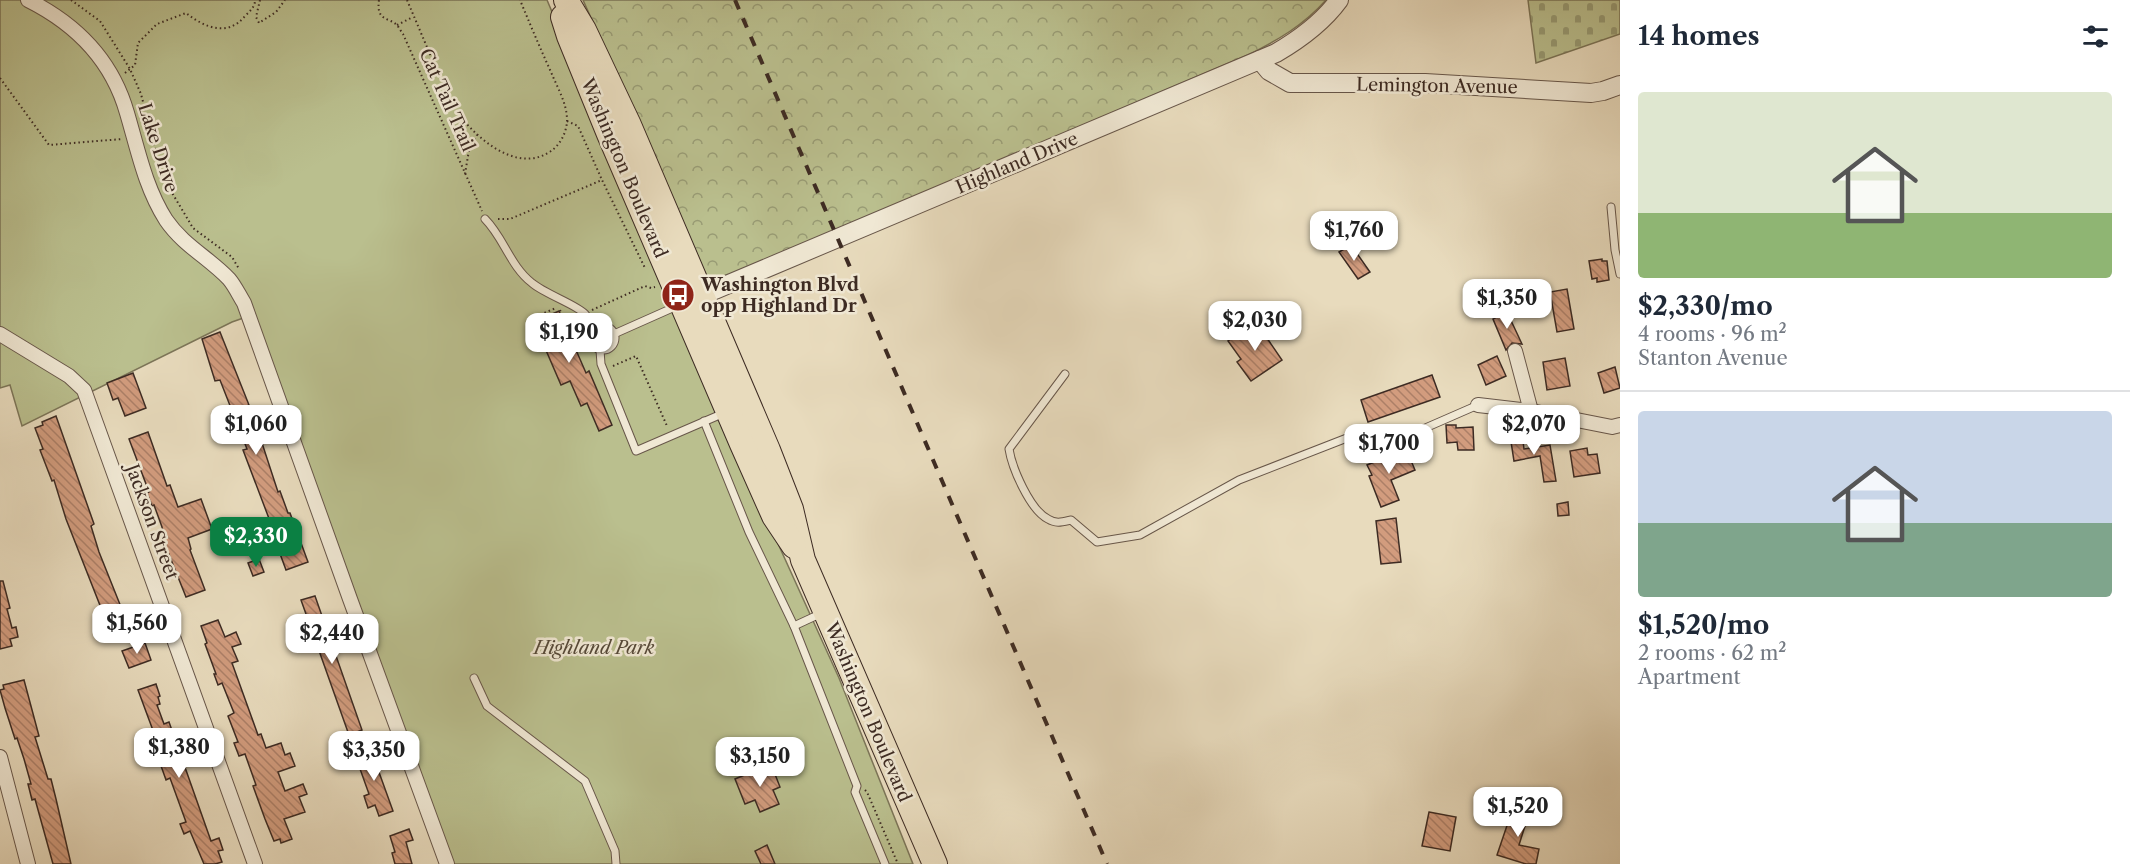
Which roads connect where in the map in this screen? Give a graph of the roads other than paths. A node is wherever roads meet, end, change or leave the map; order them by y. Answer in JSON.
{"nodes":[{"id":1,"x":28,"y":0,"type":"edge"},
{"id":2,"x":558,"y":0,"type":"edge"},
{"id":3,"x":566,"y":0,"type":"edge"},
{"id":4,"x":1339,"y":0,"type":"edge"},
{"id":5,"x":1260,"y":60,"type":"junction"},
{"id":6,"x":1620,"y":85,"type":"edge"},
{"id":7,"x":1611,"y":207,"type":"dead end"},
{"id":8,"x":485,"y":219,"type":"road end"},
{"id":9,"x":1620,"y":274,"type":"edge"},
{"id":10,"x":683,"y":304,"type":"junction"},
{"id":11,"x":594,"y":330,"type":"junction"},
{"id":12,"x":0,"y":334,"type":"edge"},
{"id":13,"x":614,"y":334,"type":"junction"},
{"id":14,"x":600,"y":350,"type":"junction"},
{"id":15,"x":1515,"y":351,"type":"dead end"},
{"id":16,"x":1065,"y":374,"type":"dead end"},
{"id":17,"x":1478,"y":405,"type":"joint"},
{"id":18,"x":728,"y":411,"type":"junction"},
{"id":19,"x":1531,"y":411,"type":"junction"},
{"id":20,"x":704,"y":421,"type":"junction"},
{"id":21,"x":1620,"y":425,"type":"edge"},
{"id":22,"x":803,"y":560,"type":"junction"},
{"id":23,"x":825,"y":611,"type":"junction"},
{"id":24,"x":795,"y":626,"type":"junction"},
{"id":25,"x":474,"y":678,"type":"dead end"},
{"id":26,"x":0,"y":757,"type":"edge"},
{"id":27,"x":253,"y":863,"type":"edge"},
{"id":28,"x":28,"y":864,"type":"edge"},
{"id":29,"x":447,"y":864,"type":"edge"},
{"id":30,"x":616,"y":864,"type":"edge"},
{"id":31,"x":885,"y":864,"type":"edge"},
{"id":32,"x":935,"y":864,"type":"edge"}],
"edges":[{"from":1,"to":29,"type":"street","name":"Lake Drive"},
{"from":2,"to":10,"type":"highway","name":"Washington Boulevard"},
{"from":3,"to":10,"type":"highway","name":"Washington Boulevard"},
{"from":4,"to":5,"type":"street","name":"Highland Drive"},
{"from":5,"to":6,"type":"street","name":"Lemington Avenue"},
{"from":5,"to":10,"type":"street","name":"Highland Drive"},
{"from":7,"to":9,"type":"lane"},
{"from":8,"to":11,"type":"lane"},
{"from":10,"to":13,"type":"lane"},
{"from":10,"to":18,"type":"highway","name":"Washington Boulevard"},
{"from":10,"to":22,"type":"highway","name":"Washington Boulevard"},
{"from":11,"to":13,"type":"lane"},
{"from":11,"to":14,"type":"lane"},
{"from":12,"to":27,"type":"street","name":"Jackson Street"},
{"from":13,"to":14,"type":"lane"},
{"from":14,"to":20,"type":"lane"},
{"from":15,"to":19,"type":"street"},
{"from":16,"to":17,"type":"lane"},
{"from":17,"to":19,"type":"street"},
{"from":18,"to":20,"type":"lane"},
{"from":18,"to":22,"type":"highway","name":"Washington Boulevard"},
{"from":19,"to":21,"type":"street"},
{"from":20,"to":24,"type":"lane"},
{"from":22,"to":23,"type":"highway","name":"Washington Boulevard"},
{"from":23,"to":24,"type":"lane"},
{"from":23,"to":32,"type":"highway","name":"Washington Boulevard"},
{"from":24,"to":31,"type":"lane"},
{"from":25,"to":30,"type":"lane"},
{"from":26,"to":28,"type":"street"}]}
